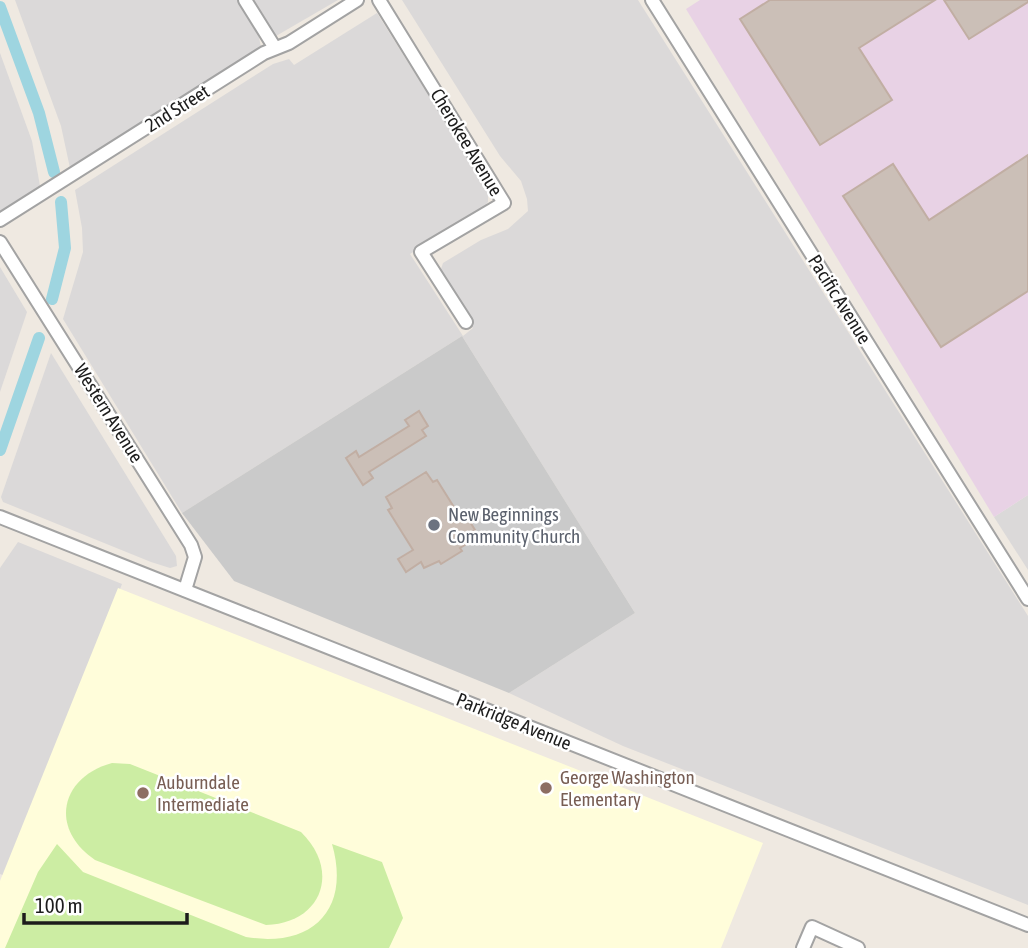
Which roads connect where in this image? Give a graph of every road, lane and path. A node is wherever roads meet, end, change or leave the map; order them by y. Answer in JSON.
{"nodes":[{"id":1,"x":245,"y":0,"type":"edge"},
{"id":2,"x":357,"y":0,"type":"edge"},
{"id":3,"x":379,"y":0,"type":"edge"},
{"id":4,"x":652,"y":0,"type":"edge"},
{"id":5,"x":275,"y":48,"type":"junction"},
{"id":6,"x":0,"y":220,"type":"edge"},
{"id":7,"x":0,"y":242,"type":"edge"},
{"id":8,"x":466,"y":321,"type":"dead end"},
{"id":9,"x":2,"y":522,"type":"edge"},
{"id":10,"x":185,"y":590,"type":"junction"},
{"id":11,"x":1028,"y":599,"type":"edge"},
{"id":12,"x":1028,"y":925,"type":"edge"},
{"id":13,"x":803,"y":948,"type":"edge"},
{"id":14,"x":858,"y":948,"type":"edge"}],
"edges":[{"from":1,"to":5,"type":"street"},
{"from":2,"to":5,"type":"street","name":"2nd Street"},
{"from":3,"to":8,"type":"street","name":"Cherokee Avenue"},
{"from":4,"to":11,"type":"street","name":"Pacific Avenue"},
{"from":5,"to":6,"type":"street","name":"2nd Street"},
{"from":7,"to":10,"type":"street","name":"Western Avenue"},
{"from":9,"to":10,"type":"street","name":"Parkridge Avenue"},
{"from":10,"to":12,"type":"street","name":"Parkridge Avenue"},
{"from":13,"to":14,"type":"street"}]}
